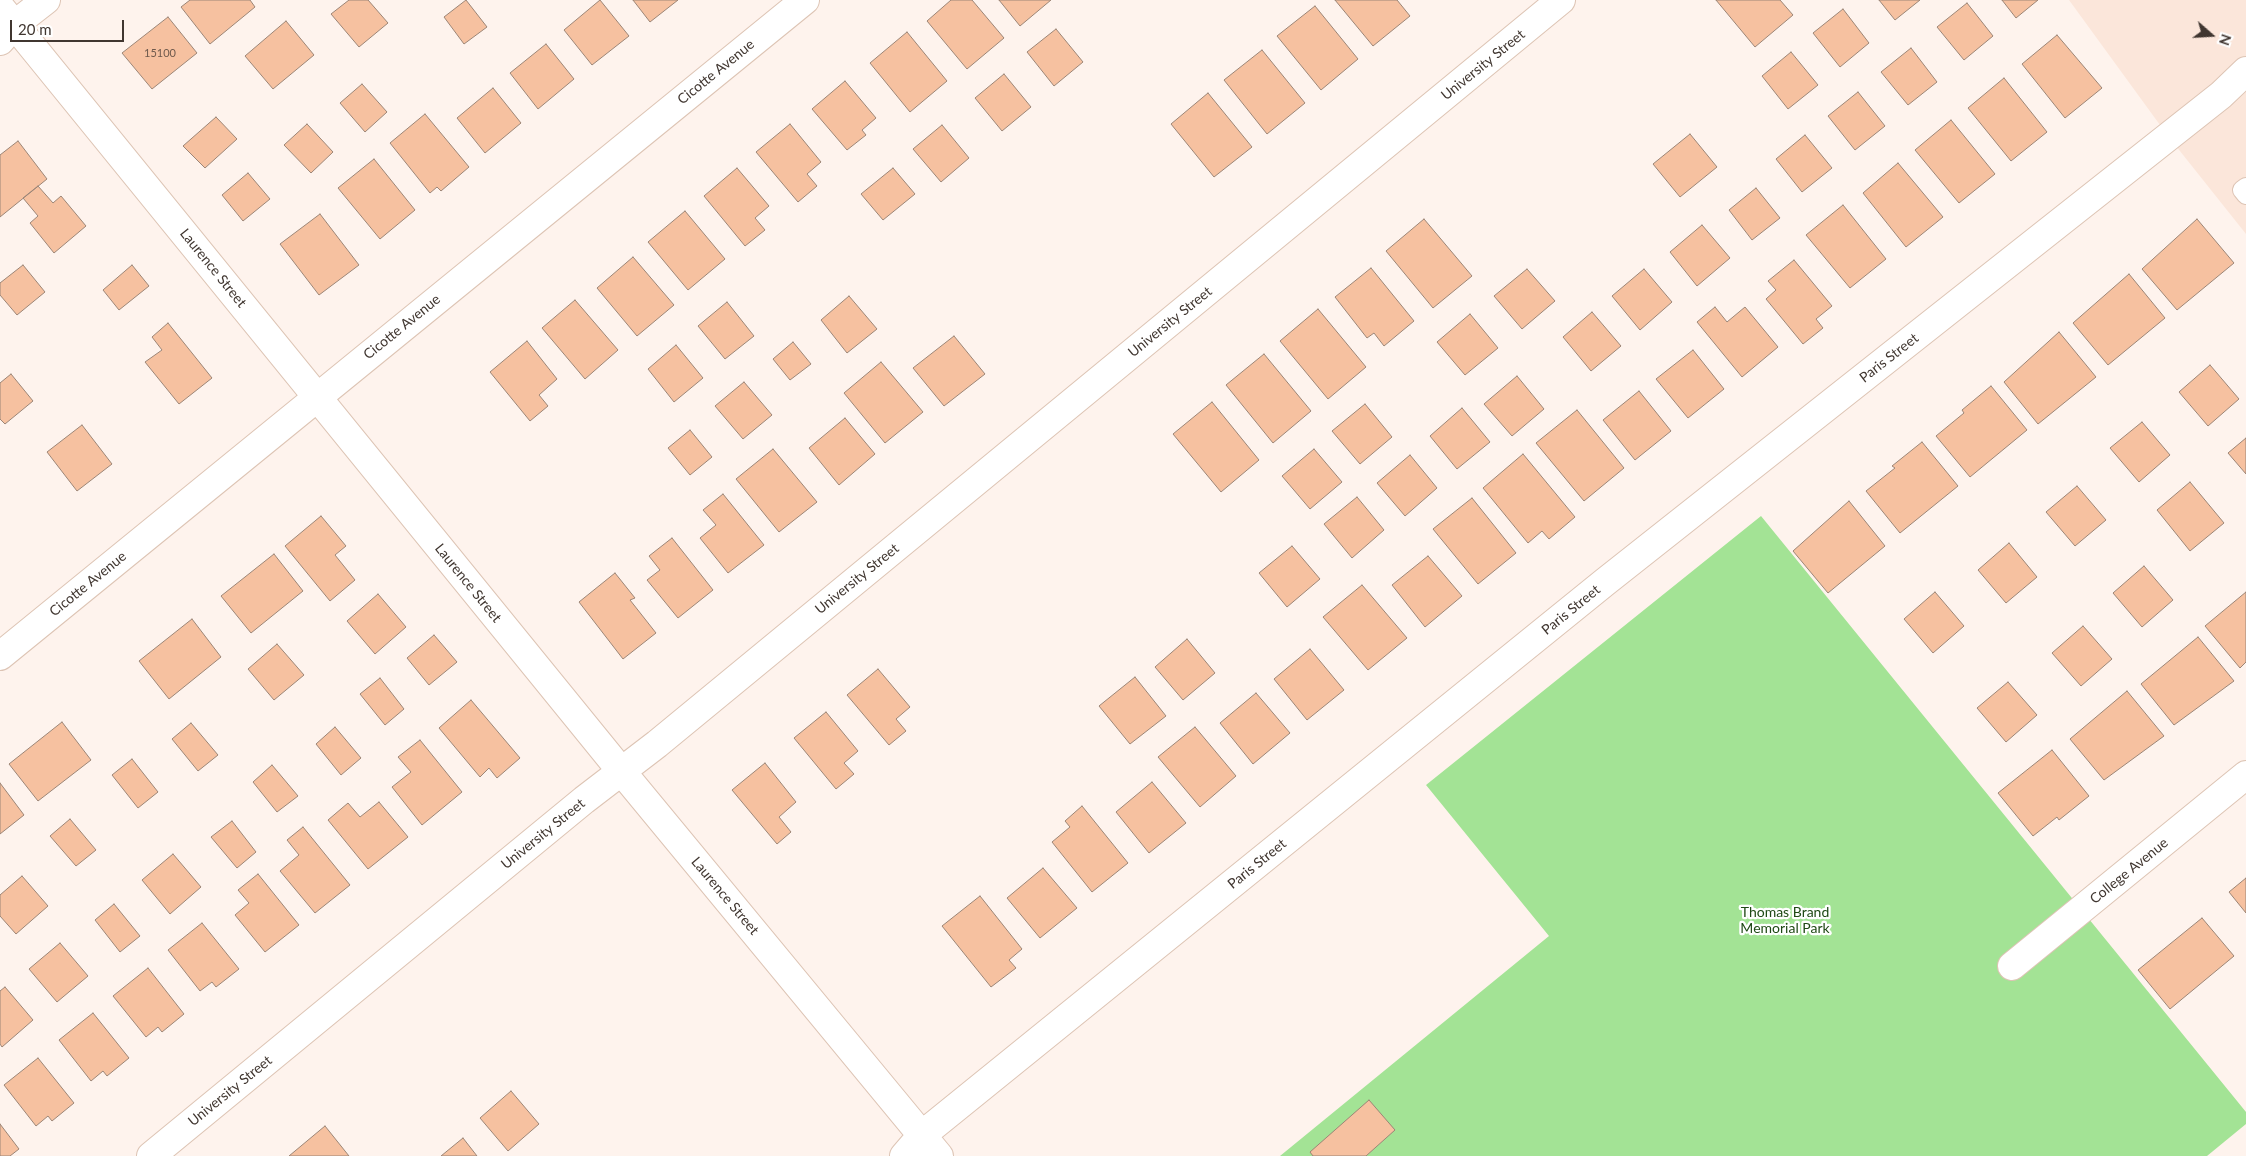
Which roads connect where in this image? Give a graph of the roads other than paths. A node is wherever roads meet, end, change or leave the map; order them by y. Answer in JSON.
{"nodes":[{"id":1,"x":46,"y":0,"type":"edge"},
{"id":2,"x":805,"y":0,"type":"edge"},
{"id":3,"x":1561,"y":0,"type":"edge"},
{"id":4,"x":5,"y":24,"type":"edge"},
{"id":5,"x":2246,"y":71,"type":"edge"},
{"id":6,"x":2246,"y":187,"type":"edge"},
{"id":7,"x":2246,"y":195,"type":"edge"},
{"id":8,"x":317,"y":396,"type":"junction"},
{"id":9,"x":0,"y":656,"type":"edge"},
{"id":10,"x":622,"y":772,"type":"junction"},
{"id":11,"x":2246,"y":775,"type":"edge"},
{"id":12,"x":2012,"y":966,"type":"dead end"},
{"id":13,"x":922,"y":1135,"type":"junction"},
{"id":14,"x":151,"y":1156,"type":"edge"},
{"id":15,"x":904,"y":1156,"type":"edge"},
{"id":16,"x":939,"y":1156,"type":"edge"}],
"edges":[{"from":1,"to":4,"type":"street"},
{"from":2,"to":8,"type":"street","name":"Cicotte Avenue"},
{"from":3,"to":10,"type":"street","name":"University Street"},
{"from":4,"to":8,"type":"street","name":"Laurence Street"},
{"from":5,"to":13,"type":"street","name":"Paris Street"},
{"from":6,"to":7,"type":"lane"},
{"from":8,"to":9,"type":"street","name":"Cicotte Avenue"},
{"from":8,"to":10,"type":"street","name":"Laurence Street"},
{"from":10,"to":13,"type":"street","name":"Laurence Street"},
{"from":10,"to":14,"type":"street","name":"University Street"},
{"from":11,"to":12,"type":"street","name":"College Avenue"},
{"from":13,"to":15,"type":"street","name":"Paris Street"},
{"from":13,"to":16,"type":"street","name":"Laurence Street"}]}
